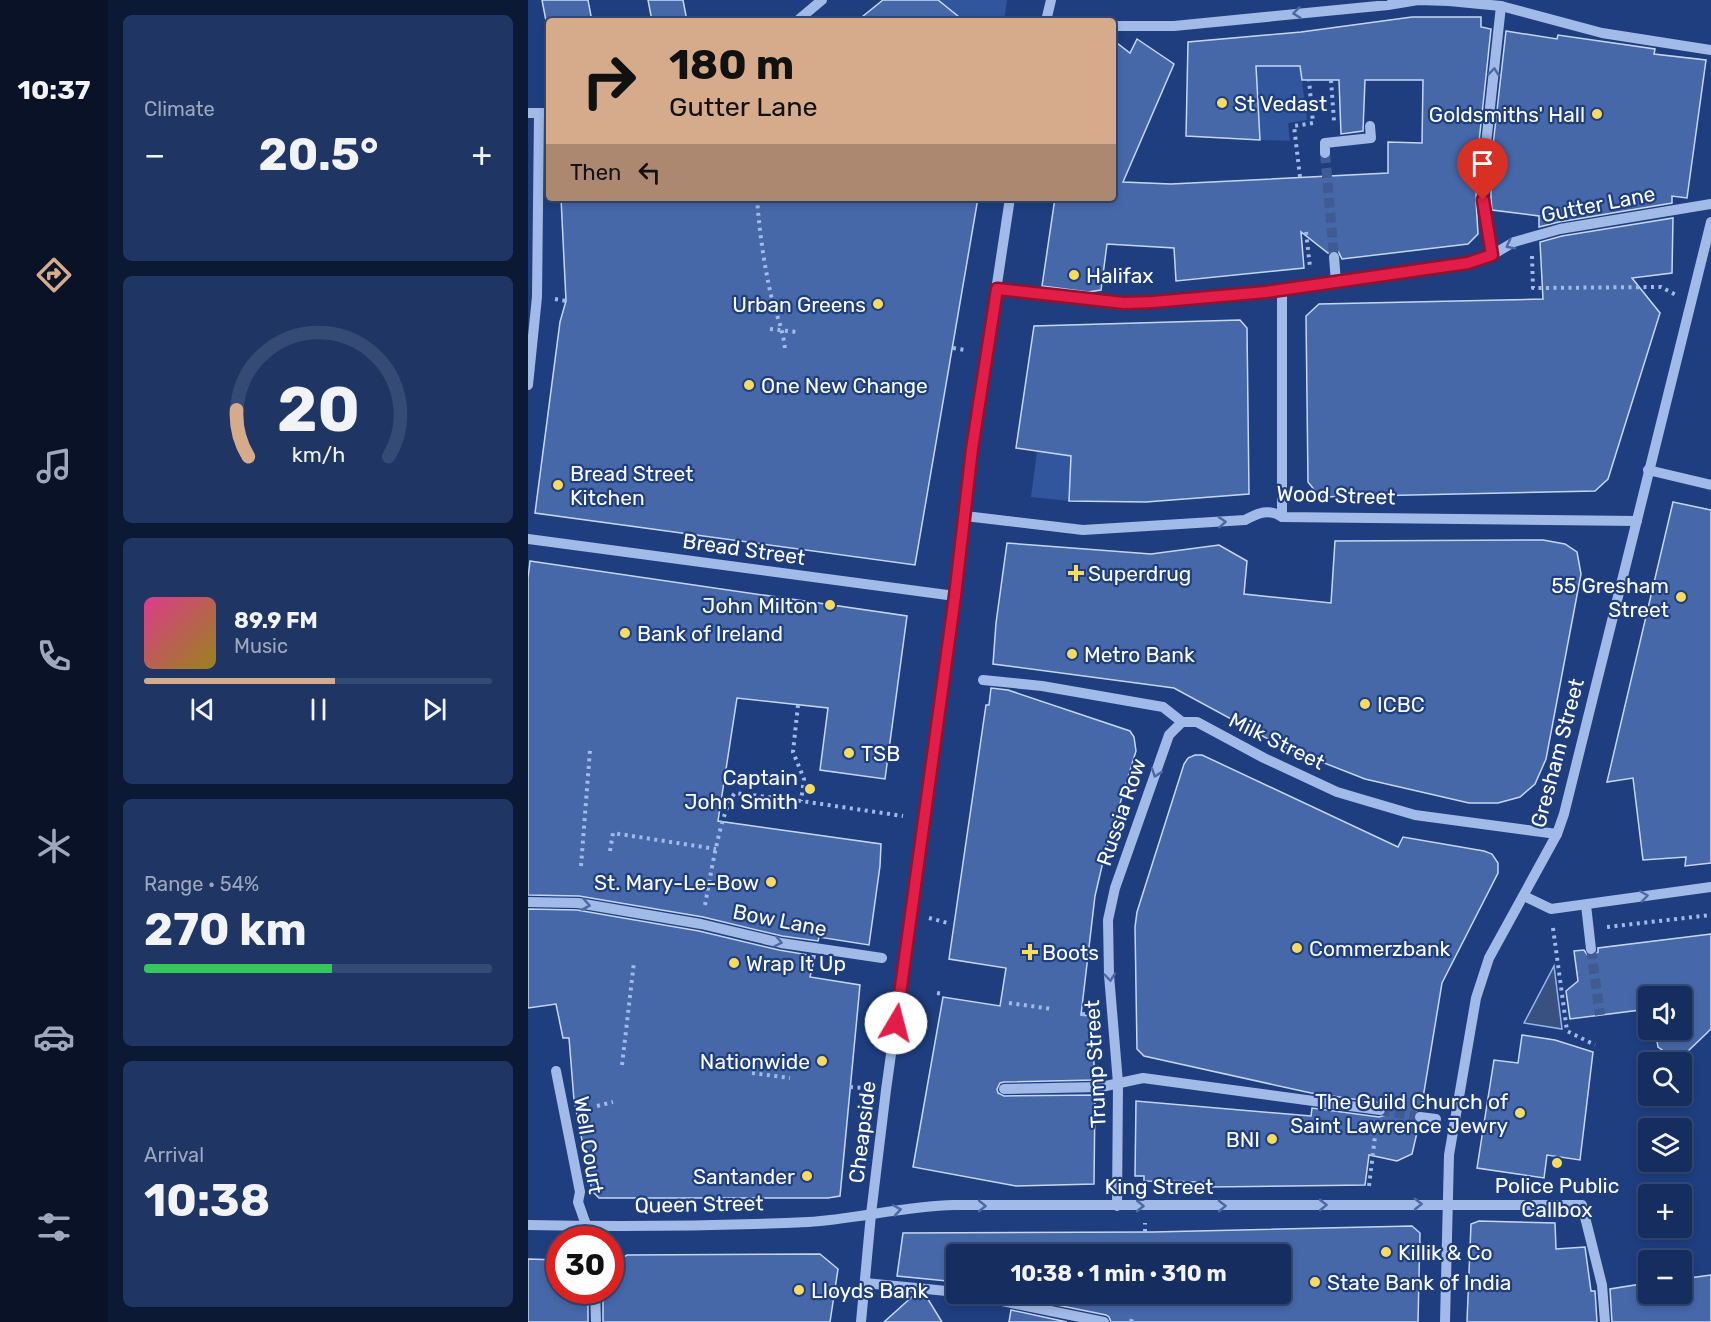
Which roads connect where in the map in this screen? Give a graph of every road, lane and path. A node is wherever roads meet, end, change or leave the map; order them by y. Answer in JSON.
{"nodes":[{"id":1,"x":822,"y":0,"type":"edge"},
{"id":2,"x":1051,"y":0,"type":"edge"},
{"id":3,"x":1501,"y":6,"type":"junction"},
{"id":4,"x":801,"y":18,"type":"edge"},
{"id":5,"x":1047,"y":18,"type":"edge"},
{"id":6,"x":1116,"y":26,"type":"edge"},
{"id":7,"x":1711,"y":50,"type":"edge"},
{"id":8,"x":1309,"y":80,"type":"dead end"},
{"id":9,"x":1331,"y":80,"type":"dead end"},
{"id":10,"x":539,"y":113,"type":"edge"},
{"id":11,"x":1313,"y":123,"type":"junction"},
{"id":12,"x":1370,"y":126,"type":"dead end"},
{"id":13,"x":1325,"y":153,"type":"dead end"},
{"id":14,"x":1300,"y":177,"type":"dead end"},
{"id":15,"x":757,"y":201,"type":"edge"},
{"id":16,"x":1010,"y":201,"type":"edge"},
{"id":17,"x":1711,"y":204,"type":"edge"},
{"id":18,"x":1711,"y":222,"type":"edge"},
{"id":19,"x":1306,"y":232,"type":"dead end"},
{"id":20,"x":1709,"y":246,"type":"edge"},
{"id":21,"x":1531,"y":247,"type":"dead end"},
{"id":22,"x":1492,"y":255,"type":"junction"},
{"id":23,"x":1334,"y":257,"type":"tunnel mouth"},
{"id":24,"x":1310,"y":271,"type":"dead end"},
{"id":25,"x":1336,"y":282,"type":"junction"},
{"id":26,"x":997,"y":289,"type":"junction"},
{"id":27,"x":1282,"y":290,"type":"junction"},
{"id":28,"x":1677,"y":296,"type":"dead end"},
{"id":29,"x":557,"y":300,"type":"dead end"},
{"id":30,"x":566,"y":301,"type":"dead end"},
{"id":31,"x":771,"y":329,"type":"dead end"},
{"id":32,"x":783,"y":331,"type":"junction"},
{"id":33,"x":797,"y":332,"type":"dead end"},
{"id":34,"x":953,"y":348,"type":"dead end"},
{"id":35,"x":785,"y":349,"type":"dead end"},
{"id":36,"x":965,"y":350,"type":"dead end"},
{"id":37,"x":528,"y":385,"type":"edge"},
{"id":38,"x":1648,"y":470,"type":"junction"},
{"id":39,"x":1711,"y":485,"type":"edge"},
{"id":40,"x":965,"y":516,"type":"junction"},
{"id":41,"x":1282,"y":517,"type":"junction"},
{"id":42,"x":1637,"y":520,"type":"junction"},
{"id":43,"x":528,"y":538,"type":"edge"},
{"id":44,"x":955,"y":596,"type":"junction"},
{"id":45,"x":983,"y":680,"type":"dead end"},
{"id":46,"x":798,"y":705,"type":"dead end"},
{"id":47,"x":1182,"y":722,"type":"junction"},
{"id":48,"x":590,"y":750,"type":"dead end"},
{"id":49,"x":801,"y":801,"type":"junction"},
{"id":50,"x":903,"y":816,"type":"dead end"},
{"id":51,"x":1557,"y":834,"type":"junction"},
{"id":52,"x":716,"y":849,"type":"junction"},
{"id":53,"x":610,"y":851,"type":"dead end"},
{"id":54,"x":581,"y":866,"type":"dead end"},
{"id":55,"x":1711,"y":887,"type":"edge"},
{"id":56,"x":1524,"y":896,"type":"junction"},
{"id":57,"x":528,"y":902,"type":"edge"},
{"id":58,"x":1586,"y":904,"type":"junction"},
{"id":59,"x":1551,"y":909,"type":"junction"},
{"id":60,"x":1711,"y":915,"type":"edge"},
{"id":61,"x":928,"y":918,"type":"dead end"},
{"id":62,"x":1108,"y":920,"type":"joint"},
{"id":63,"x":948,"y":922,"type":"dead end"},
{"id":64,"x":701,"y":924,"type":"junction"},
{"id":65,"x":1589,"y":930,"type":"junction"},
{"id":66,"x":1592,"y":949,"type":"tunnel mouth"},
{"id":67,"x":882,"y":958,"type":"dead end"},
{"id":68,"x":634,"y":962,"type":"dead end"},
{"id":69,"x":937,"y":993,"type":"dead end"},
{"id":70,"x":943,"y":994,"type":"dead end"},
{"id":71,"x":1009,"y":1003,"type":"dead end"},
{"id":72,"x":1052,"y":1009,"type":"dead end"},
{"id":73,"x":1082,"y":1014,"type":"dead end"},
{"id":74,"x":1096,"y":1015,"type":"dead end"},
{"id":75,"x":1594,"y":1045,"type":"dead end"},
{"id":76,"x":622,"y":1065,"type":"dead end"},
{"id":77,"x":556,"y":1071,"type":"dead end"},
{"id":78,"x":752,"y":1072,"type":"dead end"},
{"id":79,"x":790,"y":1078,"type":"dead end"},
{"id":80,"x":1118,"y":1083,"type":"junction"},
{"id":81,"x":850,"y":1087,"type":"dead end"},
{"id":82,"x":864,"y":1088,"type":"dead end"},
{"id":83,"x":1004,"y":1089,"type":"dead end"},
{"id":84,"x":613,"y":1102,"type":"dead end"},
{"id":85,"x":597,"y":1106,"type":"dead end"},
{"id":86,"x":1376,"y":1110,"type":"joint"},
{"id":87,"x":1420,"y":1117,"type":"tunnel mouth"},
{"id":88,"x":1436,"y":1119,"type":"dead end"},
{"id":89,"x":1367,"y":1204,"type":"junction"},
{"id":90,"x":1448,"y":1204,"type":"junction"},
{"id":91,"x":1117,"y":1206,"type":"junction"},
{"id":92,"x":871,"y":1214,"type":"junction"},
{"id":93,"x":1145,"y":1222,"type":"dead end"},
{"id":94,"x":528,"y":1225,"type":"edge"},
{"id":95,"x":585,"y":1226,"type":"junction"},
{"id":96,"x":1145,"y":1232,"type":"dead end"},
{"id":97,"x":865,"y":1283,"type":"junction"},
{"id":98,"x":946,"y":1291,"type":"edge"},
{"id":99,"x":595,"y":1304,"type":"edge"},
{"id":100,"x":1021,"y":1304,"type":"edge"},
{"id":101,"x":1133,"y":1315,"type":"dead end"},
{"id":102,"x":596,"y":1322,"type":"edge"},
{"id":103,"x":861,"y":1322,"type":"edge"},
{"id":104,"x":1104,"y":1322,"type":"edge"},
{"id":105,"x":1131,"y":1322,"type":"edge"},
{"id":106,"x":1445,"y":1322,"type":"edge"},
{"id":107,"x":1605,"y":1322,"type":"edge"}],
"edges":[{"from":1,"to":4,"type":"street"},
{"from":2,"to":5,"type":"street"},
{"from":3,"to":6,"type":"street","one_way":true},
{"from":3,"to":7,"type":"street"},
{"from":22,"to":3,"type":"street","one_way":true},
{"from":8,"to":11,"type":"path"},
{"from":9,"to":11,"type":"path"},
{"from":10,"to":37,"type":"street"},
{"from":11,"to":14,"type":"path"},
{"from":12,"to":13,"type":"street"},
{"from":15,"to":32,"type":"path"},
{"from":16,"to":26,"type":"street","name":"Cheapside"},
{"from":17,"to":22,"type":"street","name":"Gutter Lane","one_way":true},
{"from":18,"to":20,"type":"street","name":"Gresham Street"},
{"from":19,"to":24,"type":"path"},
{"from":20,"to":38,"type":"street","name":"Gresham Street"},
{"from":21,"to":28,"type":"path"},
{"from":22,"to":25,"type":"street","name":"Gutter Lane"},
{"from":23,"to":25,"type":"street"},
{"from":25,"to":27,"type":"street","name":"Gutter Lane"},
{"from":26,"to":27,"type":"street","name":"Gutter Lane"},
{"from":26,"to":40,"type":"street","name":"Cheapside"},
{"from":27,"to":41,"type":"street"},
{"from":29,"to":30,"type":"path"},
{"from":31,"to":32,"type":"path"},
{"from":32,"to":33,"type":"path"},
{"from":32,"to":35,"type":"path"},
{"from":34,"to":36,"type":"path"},
{"from":38,"to":39,"type":"street"},
{"from":38,"to":42,"type":"street","name":"Gresham Street"},
{"from":40,"to":41,"type":"street","name":"Wood Street","one_way":true},
{"from":40,"to":44,"type":"street","name":"Cheapside"},
{"from":41,"to":42,"type":"street","name":"Wood Street"},
{"from":42,"to":51,"type":"street","name":"Gresham Street"},
{"from":43,"to":44,"type":"street","name":"Bread Street"},
{"from":44,"to":92,"type":"street","name":"Cheapside"},
{"from":45,"to":47,"type":"street","name":"Milk Street"},
{"from":46,"to":49,"type":"path"},
{"from":47,"to":51,"type":"street","name":"Milk Street"},
{"from":47,"to":62,"type":"street","name":"Russia Row","one_way":true},
{"from":48,"to":54,"type":"path"},
{"from":49,"to":50,"type":"path"},
{"from":49,"to":52,"type":"path"},
{"from":51,"to":56,"type":"street","name":"Gresham Street"},
{"from":52,"to":53,"type":"path"},
{"from":52,"to":64,"type":"path"},
{"from":58,"to":55,"type":"street","one_way":true},
{"from":56,"to":59,"type":"street"},
{"from":56,"to":90,"type":"street","name":"Gresham Street"},
{"from":57,"to":64,"type":"street","name":"Bow Lane","one_way":true},
{"from":58,"to":59,"type":"street"},
{"from":58,"to":65,"type":"street"},
{"from":59,"to":75,"type":"path"},
{"from":60,"to":65,"type":"path"},
{"from":61,"to":63,"type":"path"},
{"from":62,"to":80,"type":"street","name":"Trump Street","one_way":true},
{"from":64,"to":67,"type":"street","name":"Bow Lane","one_way":true},
{"from":65,"to":66,"type":"street"},
{"from":68,"to":76,"type":"path"},
{"from":69,"to":70,"type":"path"},
{"from":71,"to":72,"type":"path"},
{"from":73,"to":74,"type":"path"},
{"from":77,"to":95,"type":"street","name":"Well Court"},
{"from":78,"to":79,"type":"path"},
{"from":80,"to":83,"type":"street"},
{"from":80,"to":86,"type":"street"},
{"from":80,"to":91,"type":"street","name":"Trump Street"},
{"from":81,"to":82,"type":"path"},
{"from":84,"to":85,"type":"path","name":"Well Court"},
{"from":86,"to":89,"type":"path"},
{"from":87,"to":88,"type":"street"},
{"from":89,"to":90,"type":"street","name":"King Street","one_way":true},
{"from":91,"to":89,"type":"street","name":"King Street","one_way":true},
{"from":90,"to":106,"type":"street","name":"Gresham Street"},
{"from":90,"to":107,"type":"street","name":"King Street"},
{"from":92,"to":91,"type":"street","name":"King Street","one_way":true},
{"from":92,"to":95,"type":"street","name":"Queen Street"},
{"from":92,"to":97,"type":"street","name":"Cheapside"},
{"from":93,"to":96,"type":"path"},
{"from":94,"to":95,"type":"street","name":"Queen Street"},
{"from":97,"to":98,"type":"street"},
{"from":97,"to":103,"type":"street","name":"Cheapside"},
{"from":99,"to":102,"type":"street"},
{"from":100,"to":104,"type":"street"},
{"from":101,"to":105,"type":"path"}]}
